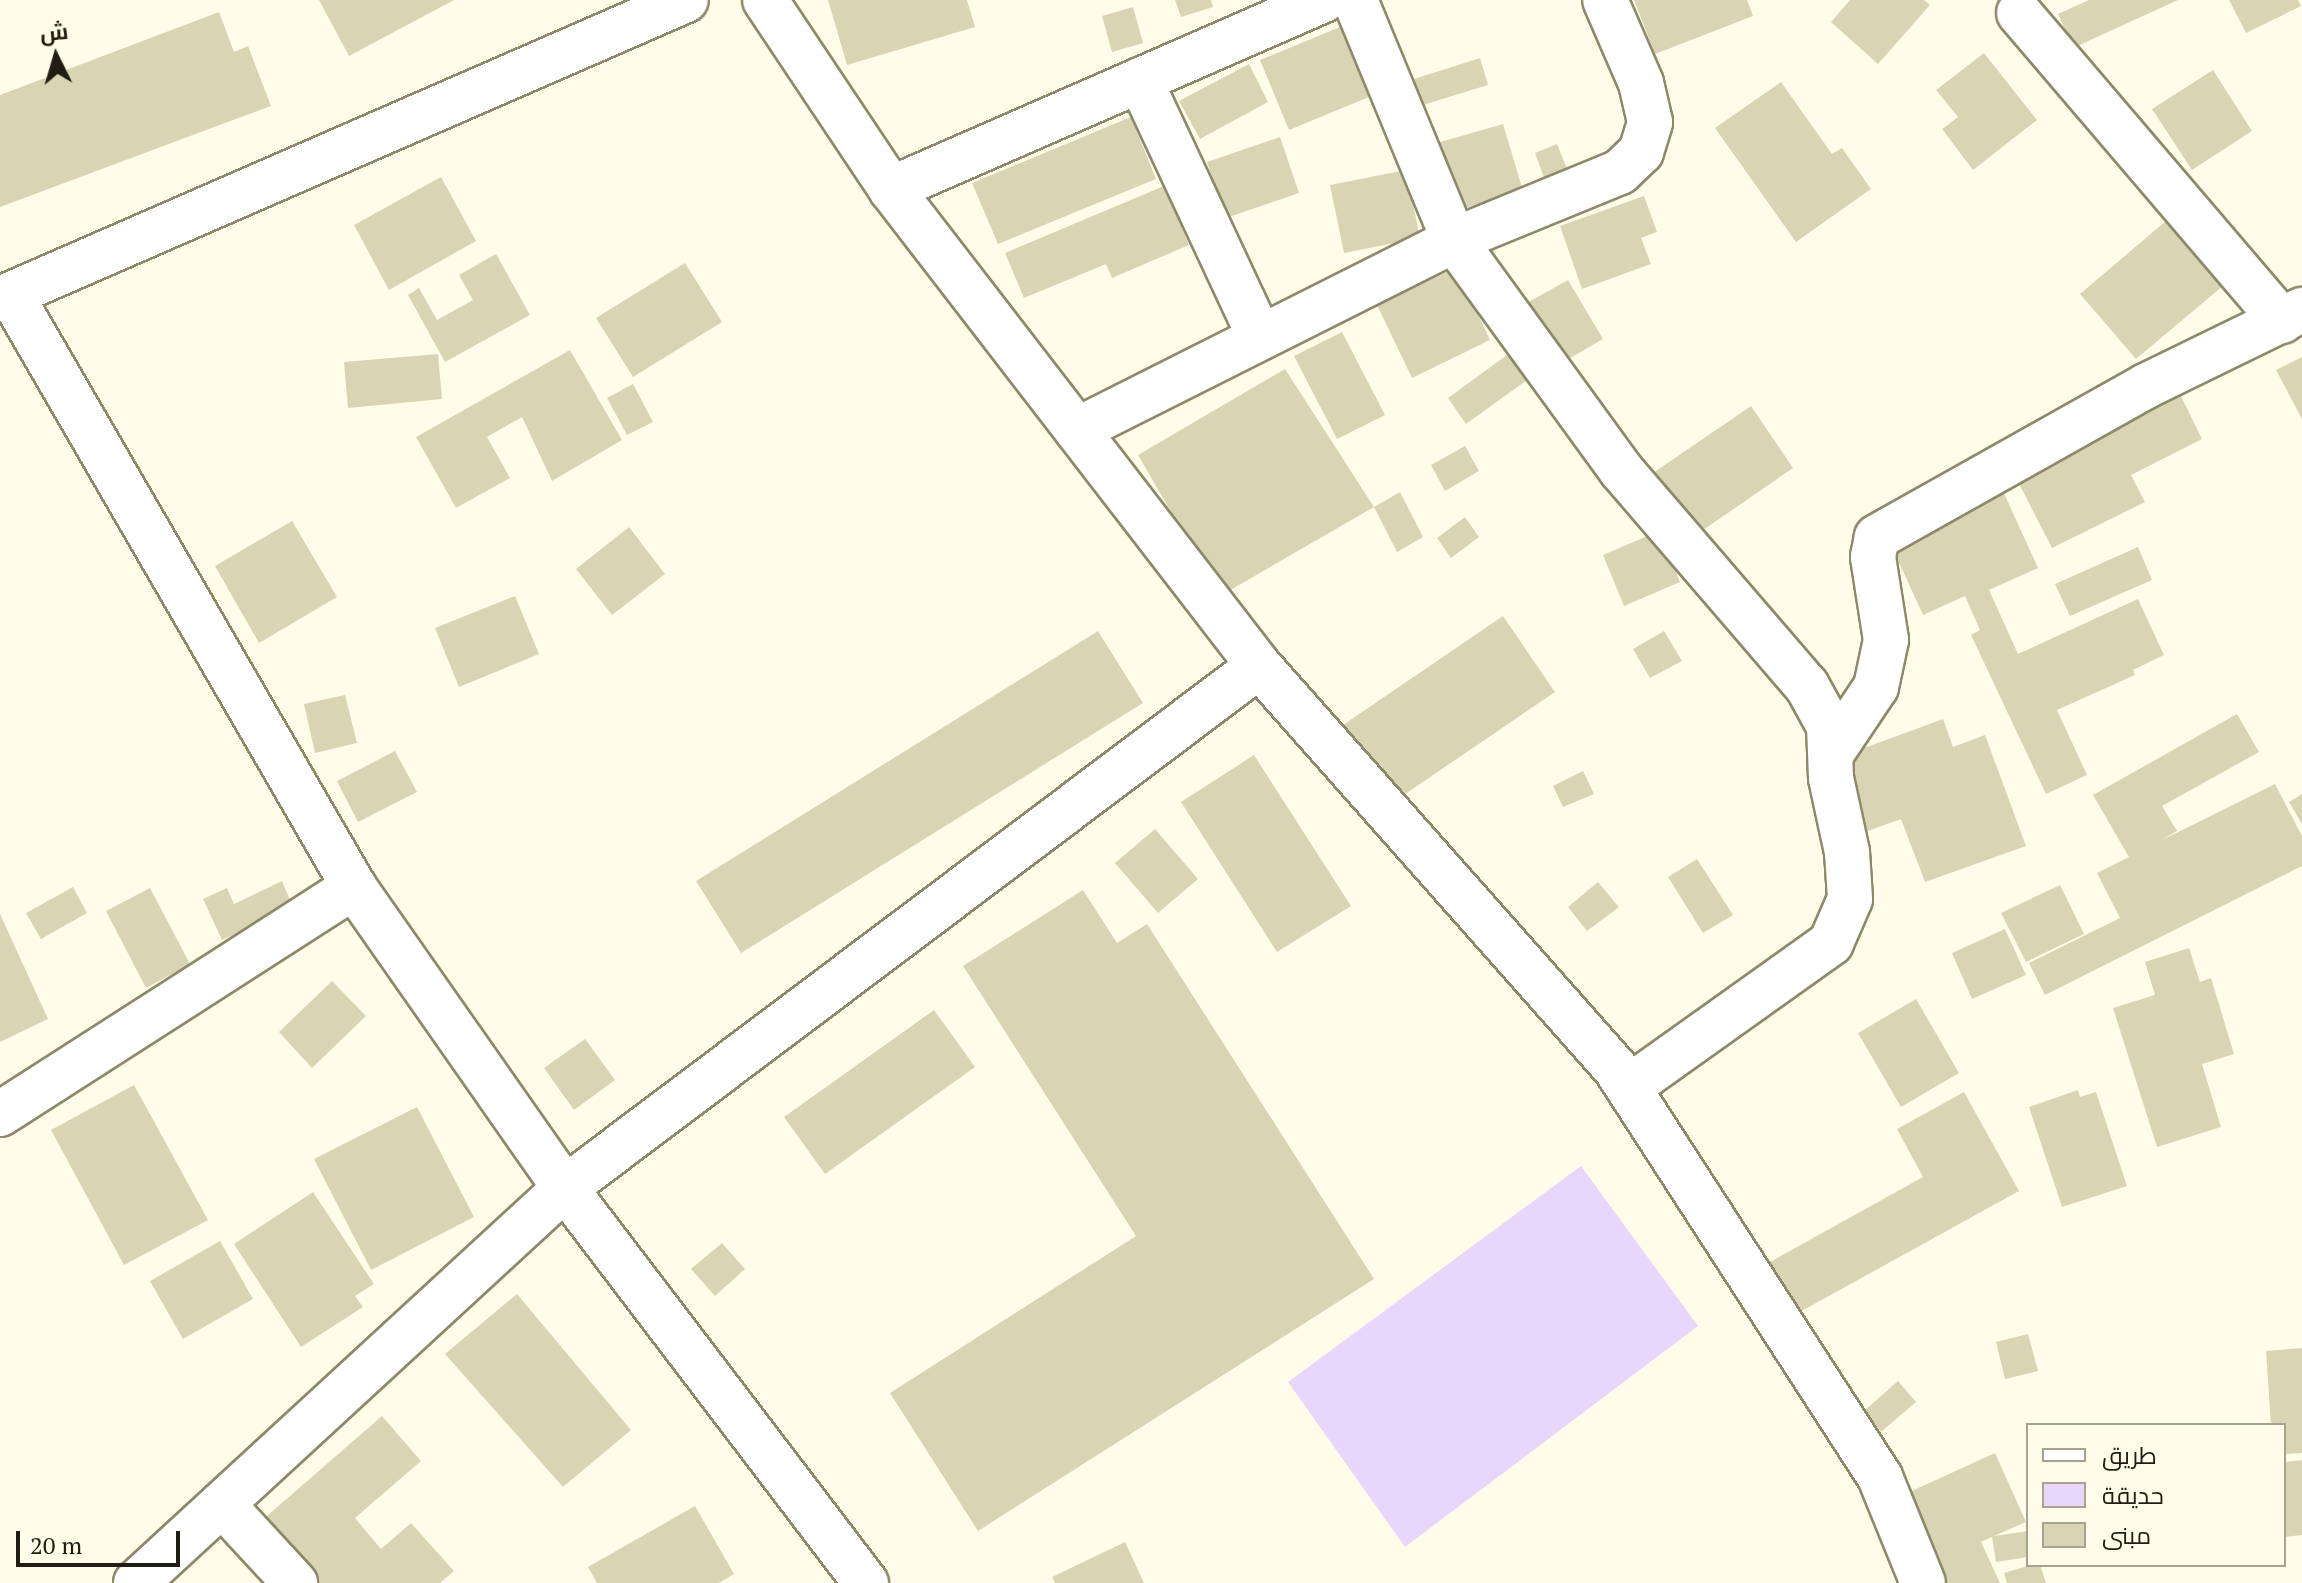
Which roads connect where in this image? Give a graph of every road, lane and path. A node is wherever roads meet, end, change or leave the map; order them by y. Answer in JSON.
{"nodes":[{"id":1,"x":686,"y":0,"type":"edge"},
{"id":2,"x":765,"y":0,"type":"edge"},
{"id":3,"x":1323,"y":0,"type":"edge"},
{"id":4,"x":1355,"y":0,"type":"edge"},
{"id":5,"x":1605,"y":0,"type":"edge"},
{"id":6,"x":637,"y":9,"type":"edge"},
{"id":7,"x":2019,"y":13,"type":"dead end"},
{"id":8,"x":1245,"y":15,"type":"edge"},
{"id":9,"x":1140,"y":80,"type":"junction"},
{"id":10,"x":891,"y":189,"type":"junction"},
{"id":11,"x":1454,"y":240,"type":"junction"},
{"id":12,"x":5,"y":297,"type":"edge"},
{"id":13,"x":2292,"y":315,"type":"edge"},
{"id":14,"x":1260,"y":337,"type":"junction"},
{"id":15,"x":1077,"y":430,"type":"junction"},
{"id":16,"x":1259,"y":666,"type":"junction"},
{"id":17,"x":1833,"y":751,"type":"junction"},
{"id":18,"x":354,"y":887,"type":"junction"},
{"id":19,"x":1628,"y":1088,"type":"junction"},
{"id":20,"x":0,"y":1114,"type":"edge"},
{"id":21,"x":565,"y":1188,"type":"junction"},
{"id":22,"x":222,"y":1504,"type":"junction"},
{"id":23,"x":136,"y":1583,"type":"edge"},
{"id":24,"x":295,"y":1583,"type":"edge"},
{"id":25,"x":866,"y":1583,"type":"edge"},
{"id":26,"x":1923,"y":1583,"type":"edge"}],
"edges":[{"from":1,"to":6,"type":"street"},
{"from":2,"to":10,"type":"street"},
{"from":3,"to":8,"type":"street"},
{"from":4,"to":11,"type":"street"},
{"from":5,"to":11,"type":"street"},
{"from":6,"to":12,"type":"street"},
{"from":7,"to":13,"type":"street"},
{"from":8,"to":9,"type":"street"},
{"from":9,"to":10,"type":"street"},
{"from":9,"to":14,"type":"street"},
{"from":10,"to":15,"type":"street"},
{"from":11,"to":14,"type":"street"},
{"from":11,"to":17,"type":"street"},
{"from":12,"to":18,"type":"street"},
{"from":13,"to":17,"type":"street"},
{"from":14,"to":15,"type":"street"},
{"from":15,"to":16,"type":"street"},
{"from":16,"to":19,"type":"street"},
{"from":16,"to":21,"type":"street"},
{"from":17,"to":19,"type":"street"},
{"from":18,"to":20,"type":"street"},
{"from":18,"to":21,"type":"street"},
{"from":19,"to":26,"type":"street"},
{"from":21,"to":22,"type":"street"},
{"from":21,"to":25,"type":"street"},
{"from":22,"to":23,"type":"street"},
{"from":22,"to":24,"type":"street"}]}
